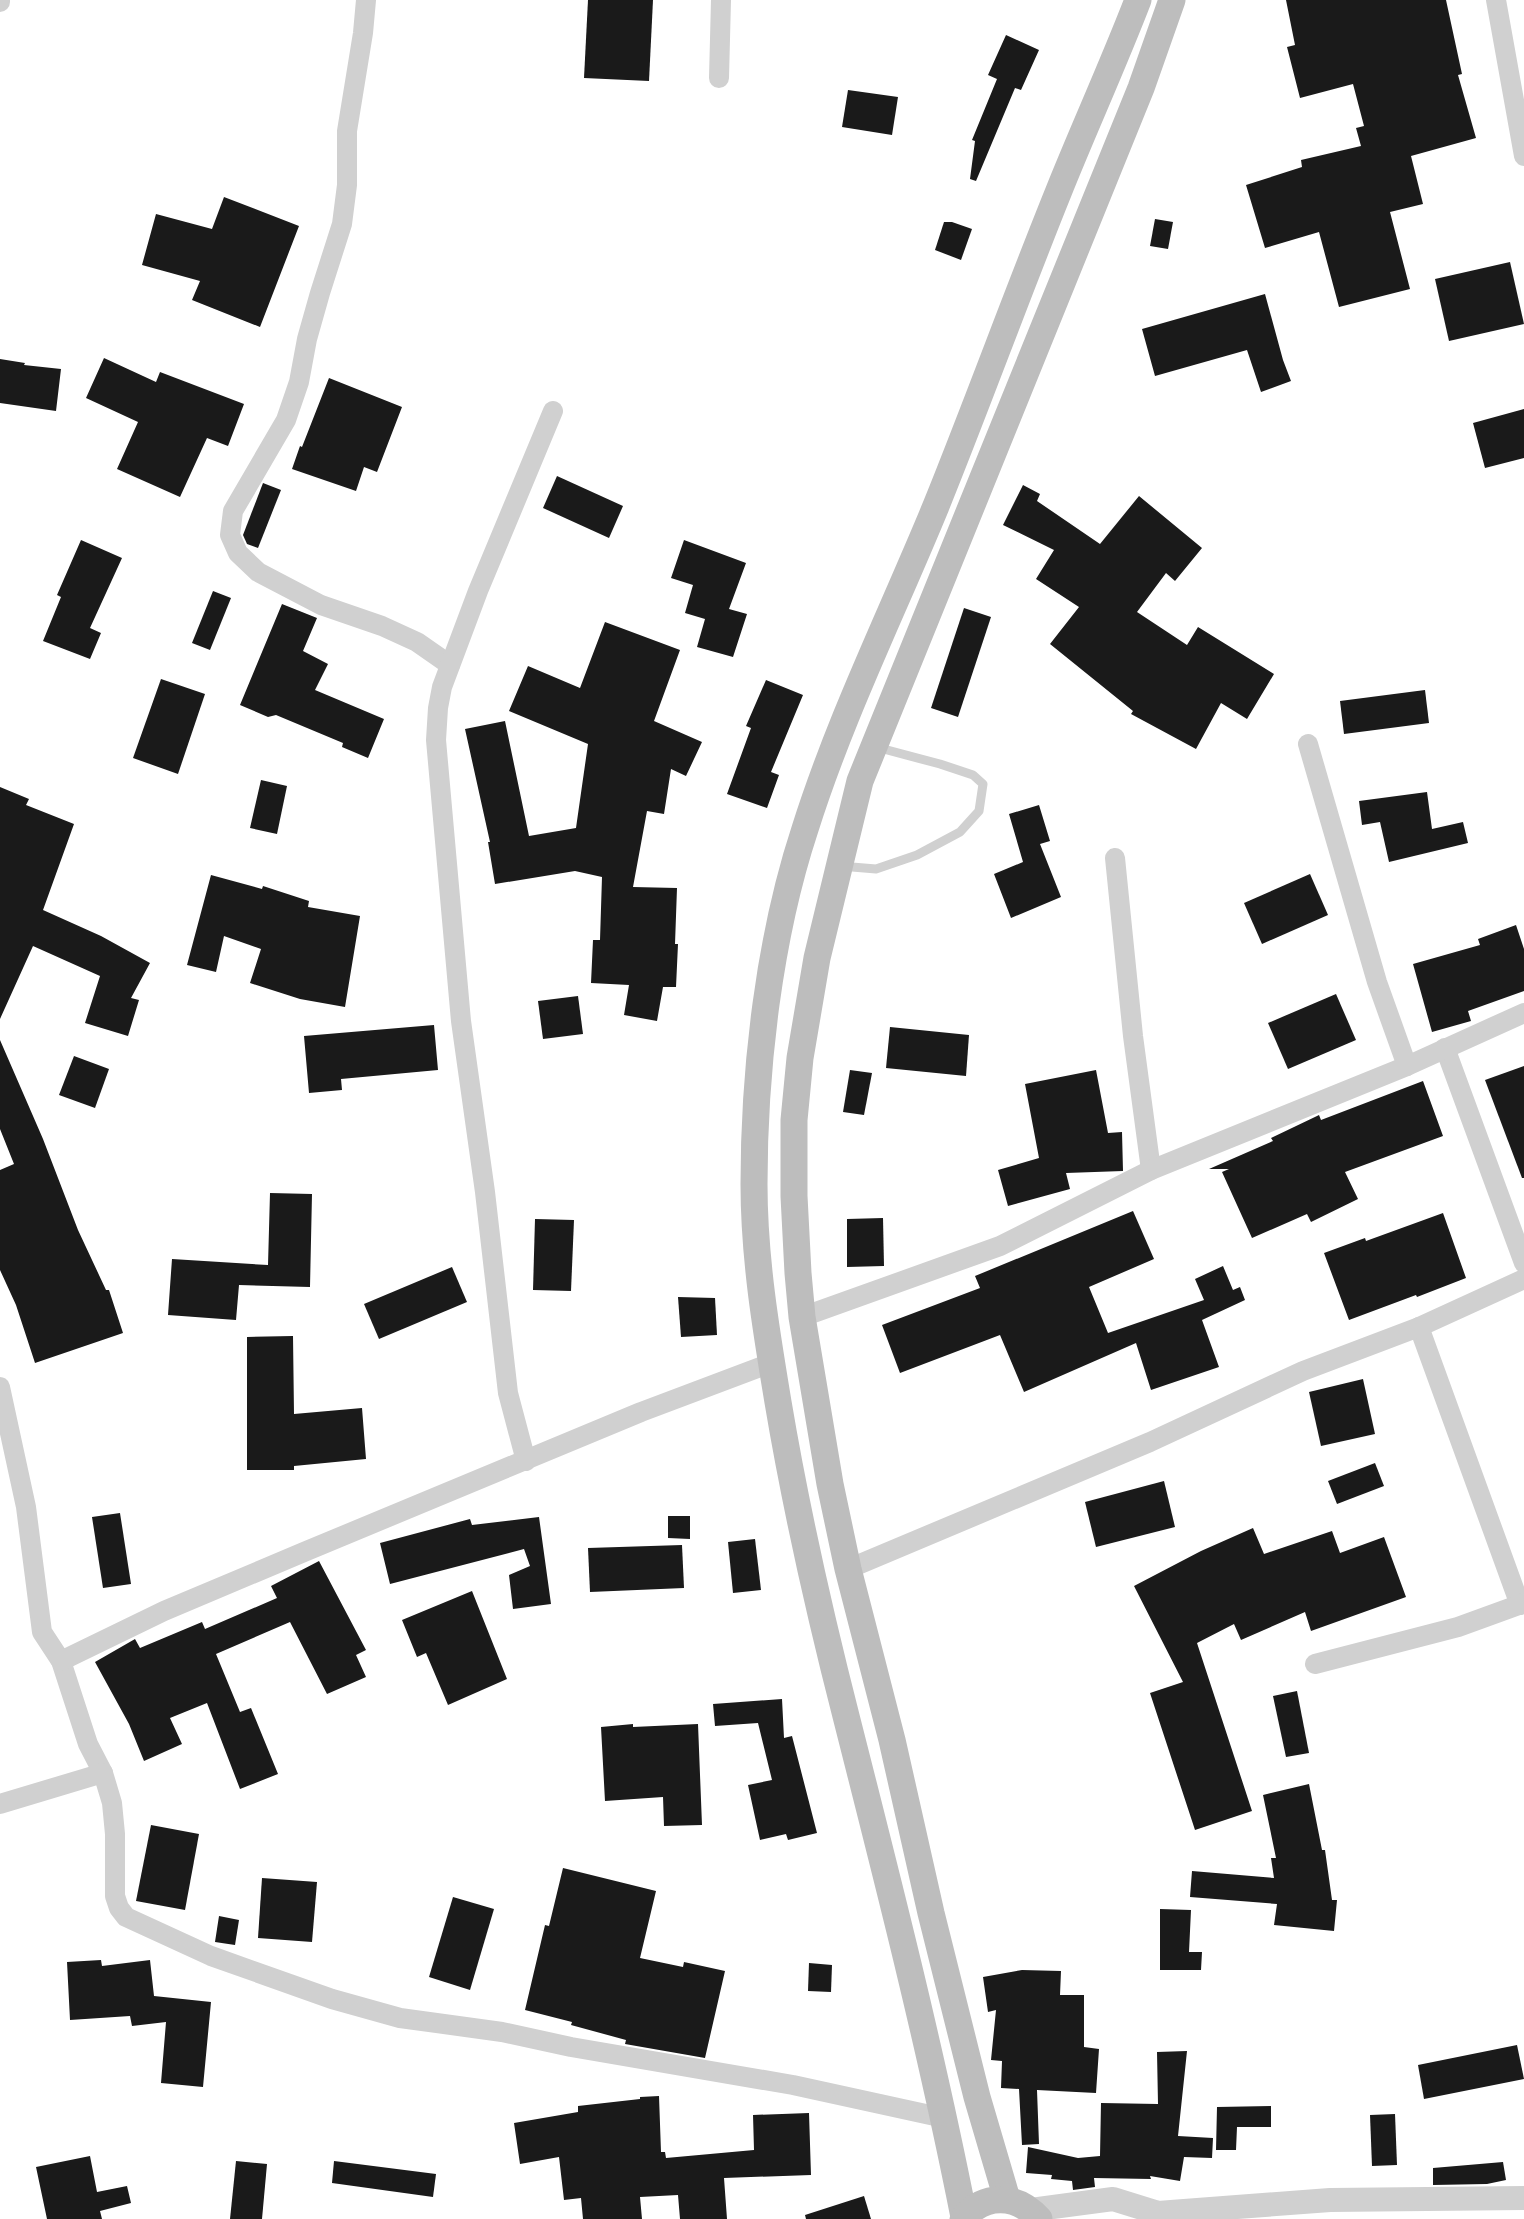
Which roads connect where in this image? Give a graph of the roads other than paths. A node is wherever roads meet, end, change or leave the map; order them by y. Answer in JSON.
{"nodes":[{"id":1,"x":366,"y":0,"type":"edge"},
{"id":2,"x":721,"y":0,"type":"edge"},
{"id":3,"x":1138,"y":0,"type":"edge"},
{"id":4,"x":1172,"y":0,"type":"edge"},
{"id":5,"x":1496,"y":0,"type":"edge"},
{"id":6,"x":719,"y":78,"type":"dead end"},
{"id":7,"x":1524,"y":156,"type":"edge"},
{"id":8,"x":553,"y":411,"type":"dead end"},
{"id":9,"x":450,"y":665,"type":"junction"},
{"id":10,"x":1308,"y":744,"type":"dead end"},
{"id":11,"x":873,"y":746,"type":"junction"},
{"id":12,"x":1115,"y":858,"type":"dead end"},
{"id":13,"x":838,"y":866,"type":"junction"},
{"id":14,"x":1524,"y":1013,"type":"edge"},
{"id":15,"x":1445,"y":1048,"type":"junction"},
{"id":16,"x":1407,"y":1066,"type":"junction"},
{"id":17,"x":1151,"y":1170,"type":"junction"},
{"id":18,"x":1524,"y":1263,"type":"edge"},
{"id":19,"x":1524,"y":1279,"type":"edge"},
{"id":20,"x":802,"y":1317,"type":"junction"},
{"id":21,"x":1419,"y":1327,"type":"junction"},
{"id":22,"x":771,"y":1362,"type":"junction"},
{"id":23,"x":0,"y":1387,"type":"edge"},
{"id":24,"x":526,"y":1461,"type":"junction"},
{"id":25,"x":848,"y":1569,"type":"junction"},
{"id":26,"x":1522,"y":1604,"type":"edge"},
{"id":27,"x":61,"y":1661,"type":"junction"},
{"id":28,"x":1315,"y":1664,"type":"dead end"},
{"id":29,"x":103,"y":1773,"type":"junction"},
{"id":30,"x":0,"y":1804,"type":"edge"},
{"id":31,"x":944,"y":2118,"type":"junction"},
{"id":32,"x":1524,"y":2198,"type":"edge"},
{"id":33,"x":1007,"y":2199,"type":"junction"},
{"id":34,"x":1035,"y":2215,"type":"edge"},
{"id":35,"x":1154,"y":2216,"type":"edge"},
{"id":36,"x":963,"y":2218,"type":"edge"}],
"edges":[{"from":1,"to":9,"type":"street"},
{"from":2,"to":6,"type":"street"},
{"from":3,"to":22,"type":"main road"},
{"from":4,"to":11,"type":"main road"},
{"from":5,"to":7,"type":"street"},
{"from":8,"to":9,"type":"street"},
{"from":9,"to":24,"type":"street"},
{"from":10,"to":16,"type":"street"},
{"from":11,"to":13,"type":"main road"},
{"from":11,"to":13,"type":"lane"},
{"from":12,"to":17,"type":"street"},
{"from":13,"to":20,"type":"main road"},
{"from":14,"to":15,"type":"street"},
{"from":15,"to":16,"type":"street"},
{"from":15,"to":18,"type":"street"},
{"from":16,"to":17,"type":"street"},
{"from":17,"to":20,"type":"street"},
{"from":19,"to":21,"type":"street"},
{"from":20,"to":25,"type":"main road"},
{"from":21,"to":25,"type":"street"},
{"from":21,"to":26,"type":"street"},
{"from":22,"to":24,"type":"street"},
{"from":22,"to":31,"type":"main road"},
{"from":23,"to":27,"type":"street"},
{"from":24,"to":27,"type":"street"},
{"from":25,"to":33,"type":"main road"},
{"from":26,"to":28,"type":"street"},
{"from":27,"to":29,"type":"street"},
{"from":29,"to":30,"type":"street"},
{"from":29,"to":31,"type":"street"},
{"from":31,"to":36,"type":"main road"},
{"from":32,"to":35,"type":"street"},
{"from":33,"to":34,"type":"main road"},
{"from":33,"to":36,"type":"main road"},
{"from":34,"to":35,"type":"street"}]}
